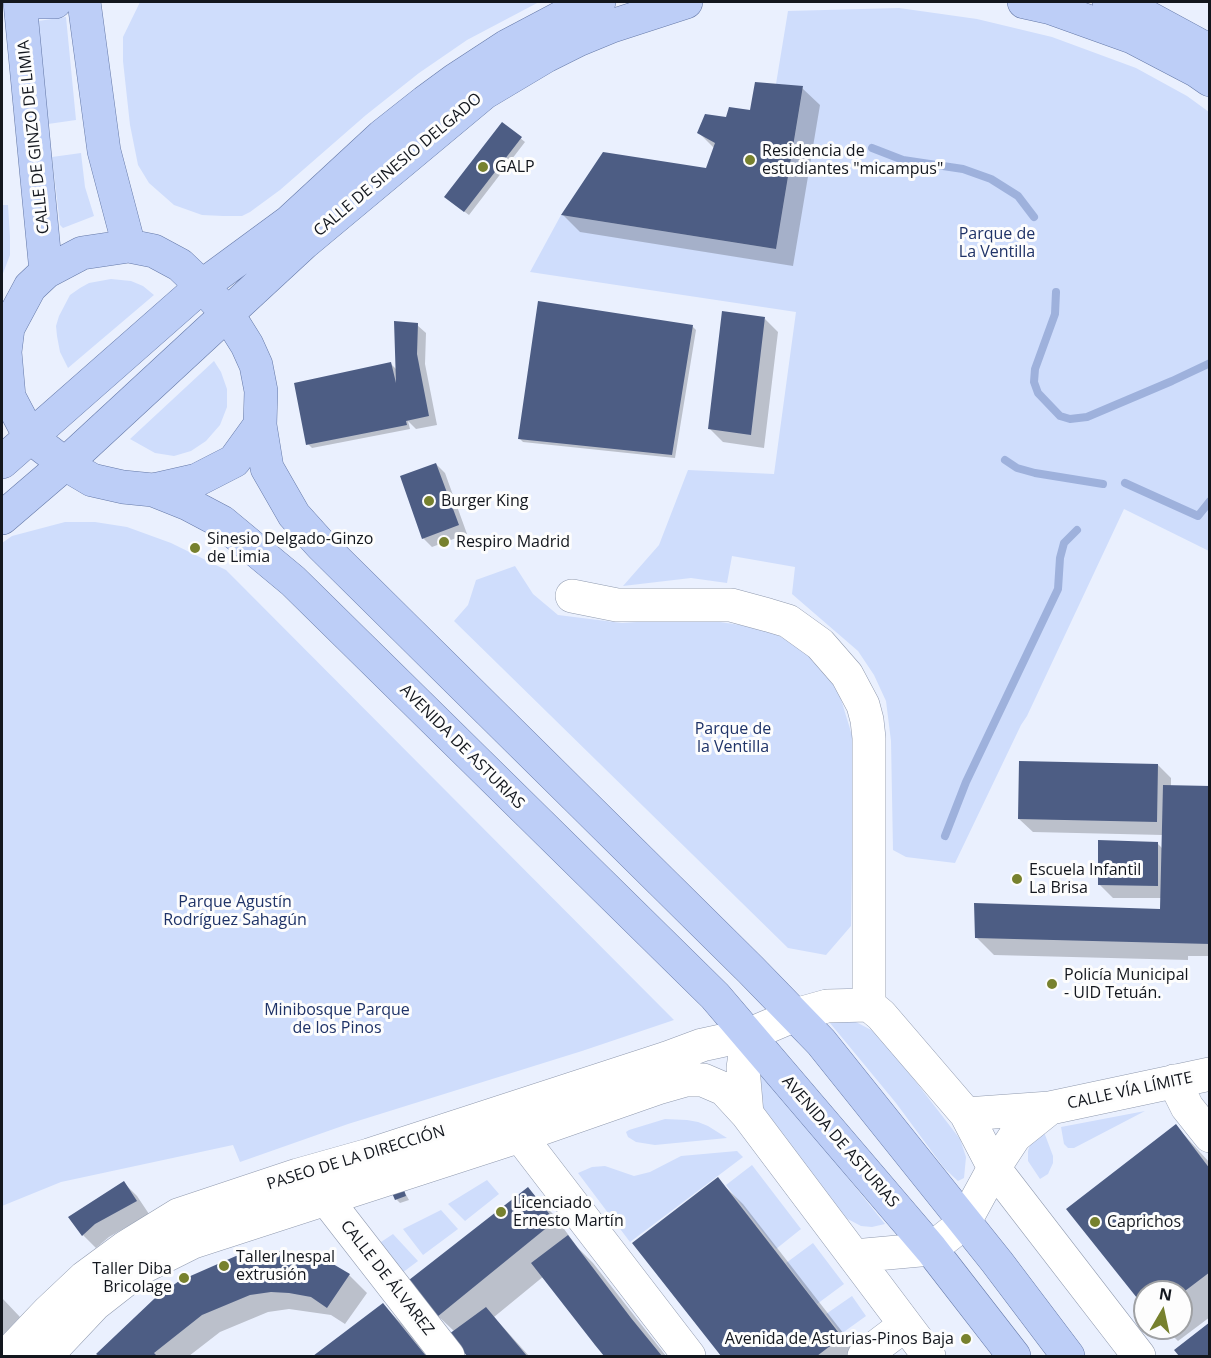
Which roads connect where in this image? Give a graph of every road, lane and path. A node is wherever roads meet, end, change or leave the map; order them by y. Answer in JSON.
{"nodes":[{"id":1,"x":20,"y":2,"type":"edge"},
{"id":2,"x":32,"y":2,"type":"edge"},
{"id":3,"x":55,"y":2,"type":"edge"},
{"id":4,"x":84,"y":2,"type":"edge"},
{"id":5,"x":599,"y":2,"type":"edge"},
{"id":6,"x":686,"y":2,"type":"edge"},
{"id":7,"x":1024,"y":2,"type":"edge"},
{"id":8,"x":1108,"y":2,"type":"edge"},
{"id":9,"x":1152,"y":2,"type":"edge"},
{"id":10,"x":1209,"y":46,"type":"edge"},
{"id":11,"x":1209,"y":51,"type":"edge"},
{"id":12,"x":1209,"y":80,"type":"edge"},
{"id":13,"x":129,"y":246,"type":"junction"},
{"id":14,"x":46,"y":272,"type":"junction"},
{"id":15,"x":202,"y":285,"type":"junction"},
{"id":16,"x":227,"y":313,"type":"junction"},
{"id":17,"x":260,"y":425,"type":"junction"},
{"id":18,"x":30,"y":437,"type":"junction"},
{"id":19,"x":2,"y":462,"type":"edge"},
{"id":20,"x":65,"y":464,"type":"junction"},
{"id":21,"x":153,"y":490,"type":"junction"},
{"id":22,"x":2,"y":518,"type":"edge"},
{"id":23,"x":572,"y":596,"type":"dead end"},
{"id":24,"x":869,"y":1005,"type":"junction"},
{"id":25,"x":795,"y":1015,"type":"junction"},
{"id":26,"x":747,"y":1035,"type":"junction"},
{"id":27,"x":1209,"y":1074,"type":"edge"},
{"id":28,"x":1174,"y":1082,"type":"junction"},
{"id":29,"x":1050,"y":1108,"type":"junction"},
{"id":30,"x":747,"y":1114,"type":"junction"},
{"id":31,"x":966,"y":1114,"type":"junction"},
{"id":32,"x":520,"y":1136,"type":"junction"},
{"id":33,"x":1209,"y":1136,"type":"edge"},
{"id":34,"x":994,"y":1168,"type":"junction"},
{"id":35,"x":326,"y":1199,"type":"junction"},
{"id":36,"x":964,"y":1223,"type":"junction"},
{"id":37,"x":931,"y":1249,"type":"junction"},
{"id":38,"x":854,"y":1256,"type":"junction"},
{"id":39,"x":905,"y":1325,"type":"junction"},
{"id":40,"x":63,"y":1351,"type":"edge"},
{"id":41,"x":6,"y":1356,"type":"edge"},
{"id":42,"x":448,"y":1356,"type":"edge"},
{"id":43,"x":689,"y":1356,"type":"edge"},
{"id":44,"x":864,"y":1356,"type":"edge"},
{"id":45,"x":929,"y":1356,"type":"edge"},
{"id":46,"x":1014,"y":1356,"type":"edge"},
{"id":47,"x":1068,"y":1356,"type":"edge"},
{"id":48,"x":1139,"y":1356,"type":"edge"}],
"edges":[{"from":1,"to":14,"type":"main road","name":"CALLE DE GINZO DE LIMIA"},
{"from":2,"to":3,"type":"main road"},
{"from":4,"to":13,"type":"main road"},
{"from":5,"to":15,"type":"main road","name":"CALLE DE SINESIO DELGADO"},
{"from":6,"to":16,"type":"main road","name":"CALLE DE SINESIO DELGADO"},
{"from":7,"to":12,"type":"main road"},
{"from":8,"to":11,"type":"main road"},
{"from":9,"to":10,"type":"street"},
{"from":13,"to":14,"type":"main road"},
{"from":13,"to":15,"type":"main road"},
{"from":14,"to":18,"type":"main road"},
{"from":15,"to":16,"type":"main road"},
{"from":15,"to":18,"type":"main road","name":"CALLE DE SINESIO DELGADO"},
{"from":16,"to":17,"type":"main road"},
{"from":16,"to":20,"type":"main road","name":"CALLE DE SINESIO DELGADO"},
{"from":17,"to":21,"type":"main road"},
{"from":17,"to":25,"type":"main road"},
{"from":18,"to":19,"type":"main road","name":"CALLE DE SINESIO DELGADO"},
{"from":18,"to":20,"type":"main road"},
{"from":20,"to":21,"type":"main road"},
{"from":20,"to":22,"type":"main road","name":"CALLE DE SINESIO DELGADO"},
{"from":21,"to":26,"type":"main road","name":"AVENIDA DE ASTURIAS"},
{"from":23,"to":24,"type":"street"},
{"from":24,"to":25,"type":"street"},
{"from":24,"to":31,"type":"street"},
{"from":25,"to":26,"type":"street"},
{"from":25,"to":36,"type":"main road"},
{"from":26,"to":30,"type":"street"},
{"from":26,"to":37,"type":"main road","name":"AVENIDA DE ASTURIAS"},
{"from":26,"to":41,"type":"street","name":"PASEO DE LA DIRECCIÓN"},
{"from":27,"to":28,"type":"street","name":"CALLE VÍA LÍMITE"},
{"from":28,"to":29,"type":"street","name":"CALLE VÍA LÍMITE"},
{"from":28,"to":33,"type":"street"},
{"from":29,"to":31,"type":"street","name":"CALLE VÍA LÍMITE"},
{"from":29,"to":34,"type":"street","name":"CALLE VÍA LÍMITE"},
{"from":30,"to":32,"type":"street","name":"PASEO DE LA DIRECCIÓN"},
{"from":30,"to":38,"type":"street"},
{"from":31,"to":34,"type":"street"},
{"from":32,"to":35,"type":"street","name":"PASEO DE LA DIRECCIÓN"},
{"from":32,"to":43,"type":"street"},
{"from":34,"to":36,"type":"street"},
{"from":34,"to":48,"type":"street"},
{"from":35,"to":40,"type":"street","name":"PASEO DE LA DIRECCIÓN"},
{"from":35,"to":42,"type":"street","name":"CALLE DE ÁLVAREZ"},
{"from":36,"to":37,"type":"street"},
{"from":36,"to":47,"type":"main road"},
{"from":37,"to":38,"type":"street"},
{"from":37,"to":46,"type":"main road","name":"AVENIDA DE ASTURIAS"},
{"from":38,"to":39,"type":"street"},
{"from":39,"to":44,"type":"street"},
{"from":39,"to":45,"type":"street"}]}
